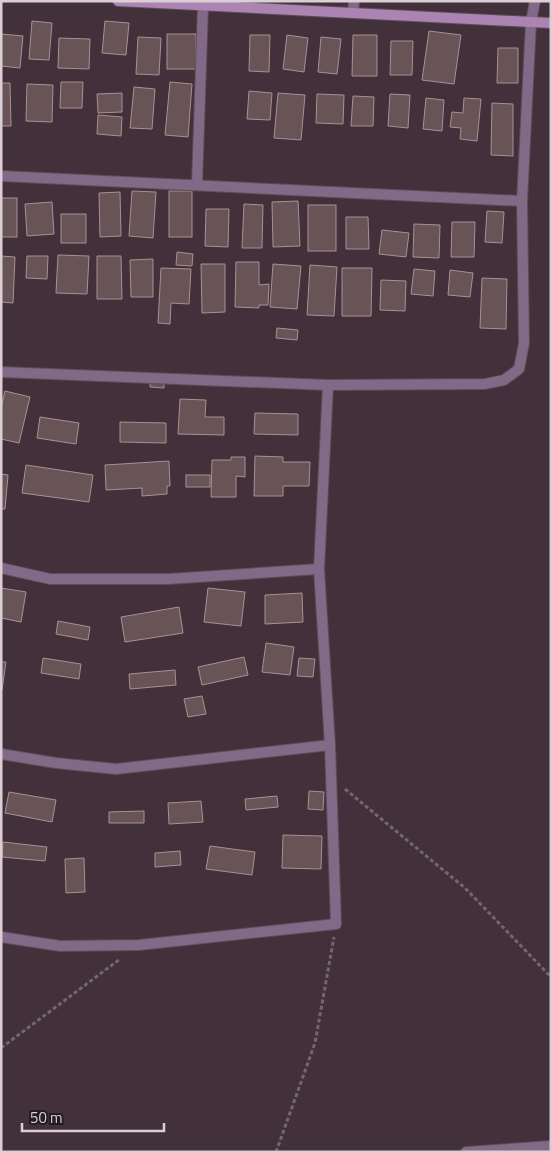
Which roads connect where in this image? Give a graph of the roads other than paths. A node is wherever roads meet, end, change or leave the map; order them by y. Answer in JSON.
{"nodes":[{"id":1,"x":118,"y":1,"type":"edge"},
{"id":2,"x":354,"y":1,"type":"edge"},
{"id":3,"x":535,"y":1,"type":"edge"},
{"id":4,"x":202,"y":4,"type":"edge"},
{"id":5,"x":353,"y":13,"type":"junction"},
{"id":6,"x":531,"y":22,"type":"junction"},
{"id":7,"x":551,"y":23,"type":"edge"},
{"id":8,"x":1,"y":176,"type":"edge"},
{"id":9,"x":197,"y":184,"type":"junction"},
{"id":10,"x":522,"y":201,"type":"junction"},
{"id":11,"x":1,"y":372,"type":"edge"},
{"id":12,"x":328,"y":385,"type":"junction"},
{"id":13,"x":1,"y":568,"type":"edge"},
{"id":14,"x":319,"y":569,"type":"junction"},
{"id":15,"x":330,"y":745,"type":"junction"},
{"id":16,"x":1,"y":754,"type":"edge"},
{"id":17,"x":1,"y":937,"type":"edge"},
{"id":18,"x":551,"y":1146,"type":"edge"},
{"id":19,"x":466,"y":1152,"type":"edge"}],
"edges":[{"from":1,"to":4,"type":"street"},
{"from":2,"to":5,"type":"street"},
{"from":3,"to":6,"type":"street"},
{"from":4,"to":5,"type":"street"},
{"from":4,"to":9,"type":"street"},
{"from":5,"to":6,"type":"street"},
{"from":6,"to":7,"type":"street"},
{"from":6,"to":10,"type":"street"},
{"from":8,"to":9,"type":"street"},
{"from":9,"to":10,"type":"street"},
{"from":10,"to":12,"type":"street"},
{"from":11,"to":12,"type":"street"},
{"from":12,"to":14,"type":"street"},
{"from":13,"to":14,"type":"street"},
{"from":14,"to":15,"type":"street"},
{"from":15,"to":16,"type":"street"},
{"from":15,"to":17,"type":"street"},
{"from":18,"to":19,"type":"street"}]}
